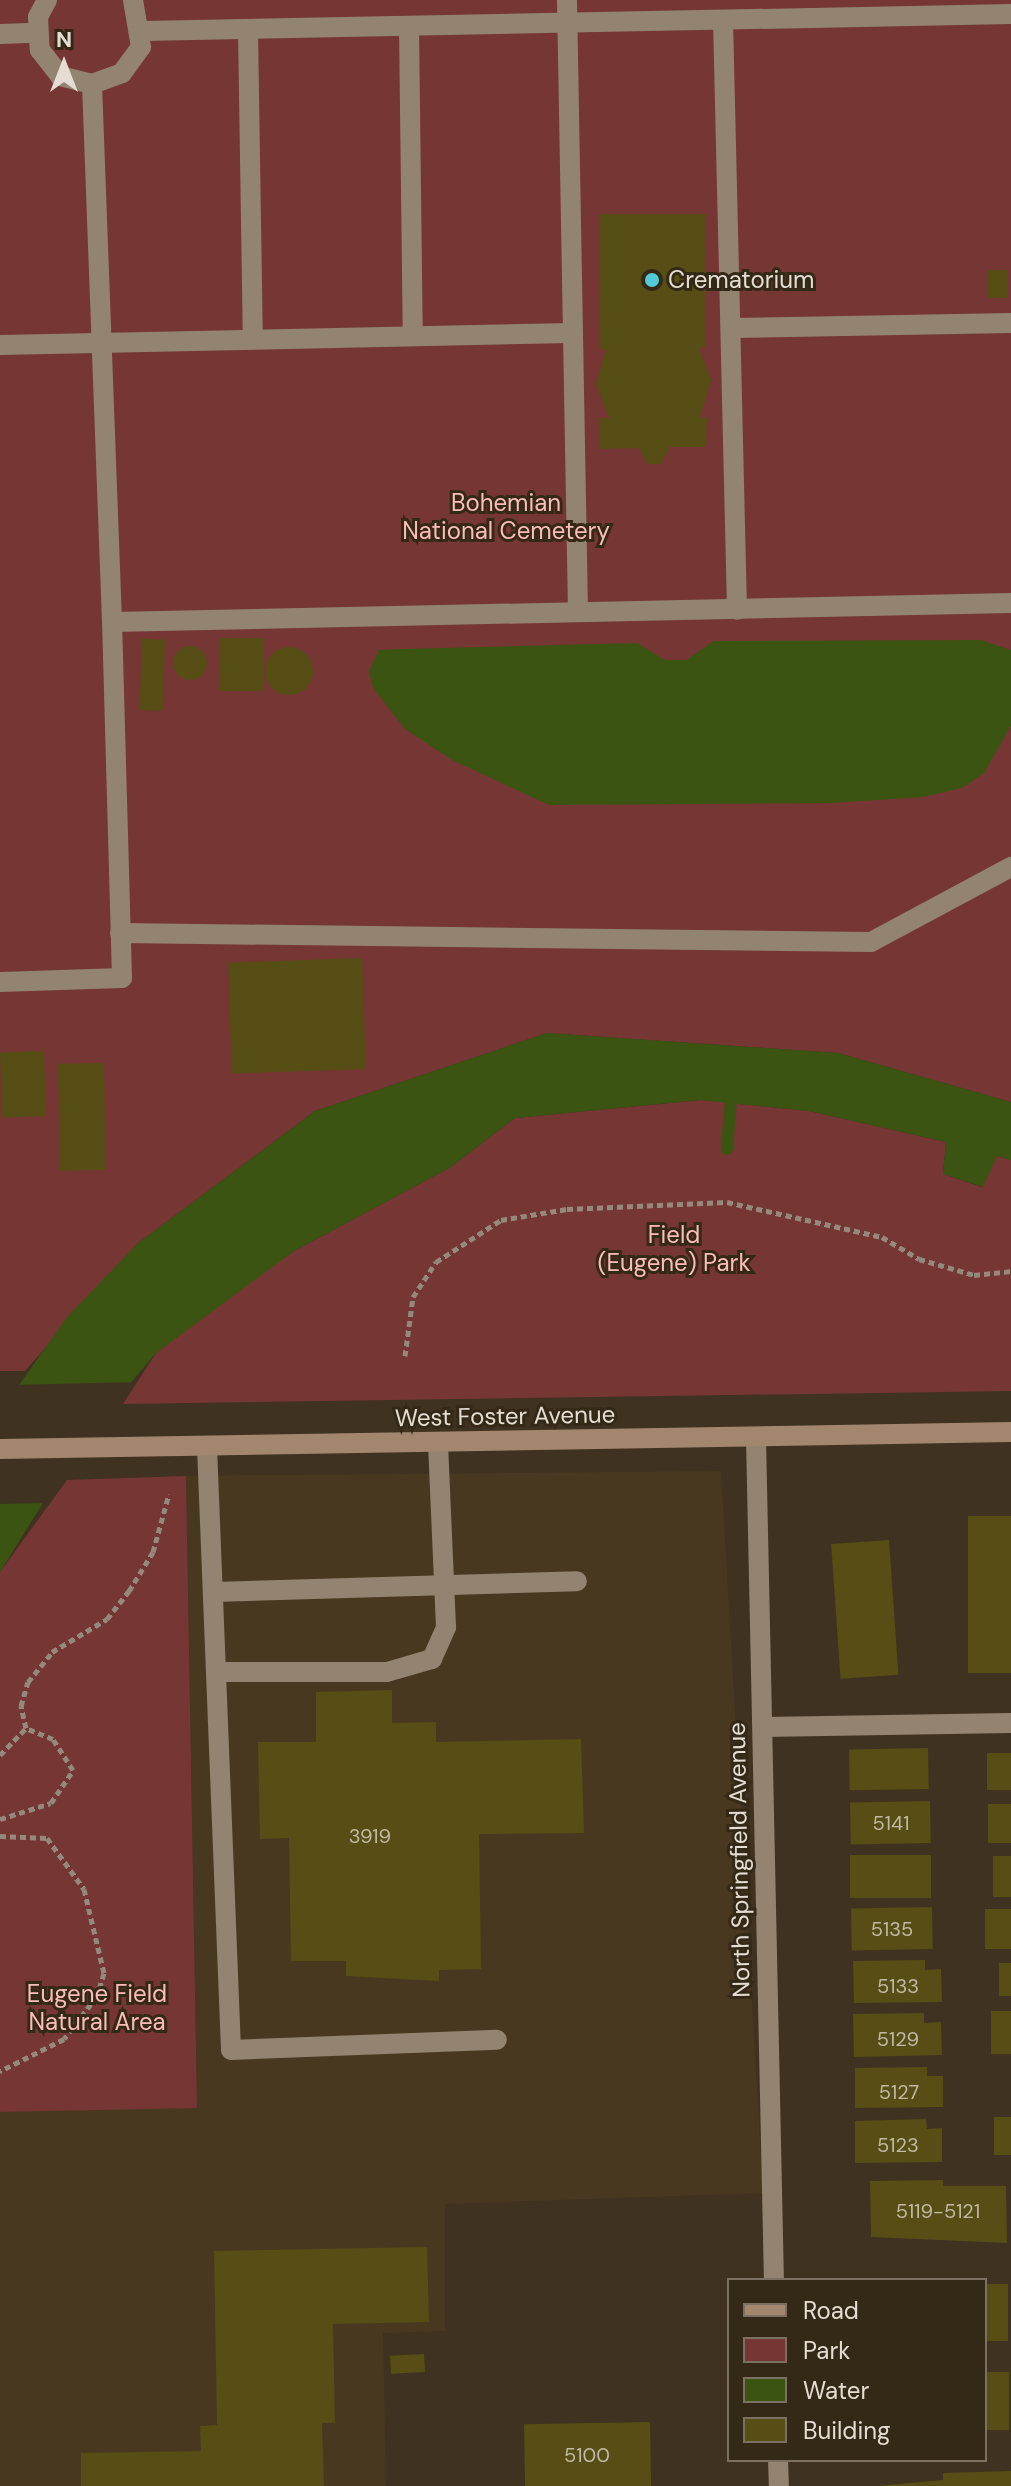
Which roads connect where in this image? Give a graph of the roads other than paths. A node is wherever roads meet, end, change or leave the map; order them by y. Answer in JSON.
{"nodes":[{"id":1,"x":47,"y":0,"type":"edge"},
{"id":2,"x":133,"y":0,"type":"edge"},
{"id":3,"x":567,"y":0,"type":"edge"},
{"id":4,"x":1011,"y":14,"type":"edge"},
{"id":5,"x":723,"y":20,"type":"junction"},
{"id":6,"x":567,"y":24,"type":"junction"},
{"id":7,"x":409,"y":26,"type":"junction"},
{"id":8,"x":248,"y":30,"type":"junction"},
{"id":9,"x":143,"y":31,"type":"junction"},
{"id":10,"x":36,"y":33,"type":"junction"},
{"id":11,"x":0,"y":34,"type":"edge"},
{"id":12,"x":92,"y":84,"type":"junction"},
{"id":13,"x":1011,"y":323,"type":"edge"},
{"id":14,"x":731,"y":328,"type":"junction"},
{"id":15,"x":571,"y":333,"type":"junction"},
{"id":16,"x":413,"y":336,"type":"junction"},
{"id":17,"x":253,"y":339,"type":"junction"},
{"id":18,"x":101,"y":343,"type":"junction"},
{"id":19,"x":0,"y":345,"type":"edge"},
{"id":20,"x":1011,"y":603,"type":"edge"},
{"id":21,"x":578,"y":610,"type":"junction"},
{"id":22,"x":737,"y":610,"type":"junction"},
{"id":23,"x":112,"y":622,"type":"junction"},
{"id":24,"x":1011,"y":867,"type":"edge"},
{"id":25,"x":120,"y":933,"type":"junction"},
{"id":26,"x":0,"y":982,"type":"edge"},
{"id":27,"x":1011,"y":1432,"type":"edge"},
{"id":28,"x":756,"y":1438,"type":"junction"},
{"id":29,"x":438,"y":1444,"type":"junction"},
{"id":30,"x":207,"y":1447,"type":"junction"},
{"id":31,"x":0,"y":1449,"type":"edge"},
{"id":32,"x":577,"y":1581,"type":"dead end"},
{"id":33,"x":444,"y":1584,"type":"junction"},
{"id":34,"x":213,"y":1592,"type":"junction"},
{"id":35,"x":217,"y":1672,"type":"junction"},
{"id":36,"x":1011,"y":1723,"type":"edge"},
{"id":37,"x":763,"y":1727,"type":"junction"},
{"id":38,"x":497,"y":2040,"type":"dead end"},
{"id":39,"x":774,"y":2278,"type":"edge"},
{"id":40,"x":778,"y":2462,"type":"edge"},
{"id":41,"x":779,"y":2486,"type":"edge"}],
"edges":[{"from":1,"to":10,"type":"street"},
{"from":2,"to":9,"type":"street"},
{"from":3,"to":6,"type":"street"},
{"from":4,"to":5,"type":"street"},
{"from":5,"to":6,"type":"street"},
{"from":5,"to":14,"type":"street"},
{"from":6,"to":7,"type":"street"},
{"from":6,"to":15,"type":"street"},
{"from":7,"to":8,"type":"street"},
{"from":7,"to":16,"type":"street"},
{"from":8,"to":9,"type":"street"},
{"from":8,"to":17,"type":"street"},
{"from":9,"to":12,"type":"street"},
{"from":10,"to":11,"type":"street"},
{"from":10,"to":12,"type":"street"},
{"from":12,"to":18,"type":"street"},
{"from":13,"to":14,"type":"street"},
{"from":14,"to":22,"type":"street"},
{"from":15,"to":16,"type":"street"},
{"from":15,"to":21,"type":"street"},
{"from":16,"to":17,"type":"street"},
{"from":17,"to":18,"type":"street"},
{"from":18,"to":19,"type":"street"},
{"from":18,"to":23,"type":"street"},
{"from":20,"to":22,"type":"street"},
{"from":21,"to":22,"type":"street"},
{"from":21,"to":23,"type":"street"},
{"from":23,"to":25,"type":"street"},
{"from":24,"to":25,"type":"street"},
{"from":25,"to":26,"type":"street"},
{"from":27,"to":28,"type":"main road","name":"West Foster Avenue"},
{"from":28,"to":29,"type":"main road","name":"West Foster Avenue"},
{"from":28,"to":37,"type":"street","name":"North Springfield Avenue"},
{"from":29,"to":30,"type":"main road","name":"West Foster Avenue"},
{"from":29,"to":33,"type":"street"},
{"from":30,"to":31,"type":"main road","name":"West Foster Avenue"},
{"from":30,"to":34,"type":"street"},
{"from":32,"to":33,"type":"street"},
{"from":33,"to":34,"type":"street"},
{"from":33,"to":35,"type":"street"},
{"from":34,"to":35,"type":"street"},
{"from":35,"to":38,"type":"street"},
{"from":36,"to":37,"type":"street"},
{"from":37,"to":39,"type":"street","name":"North Springfield Avenue"},
{"from":40,"to":41,"type":"street"}]}
